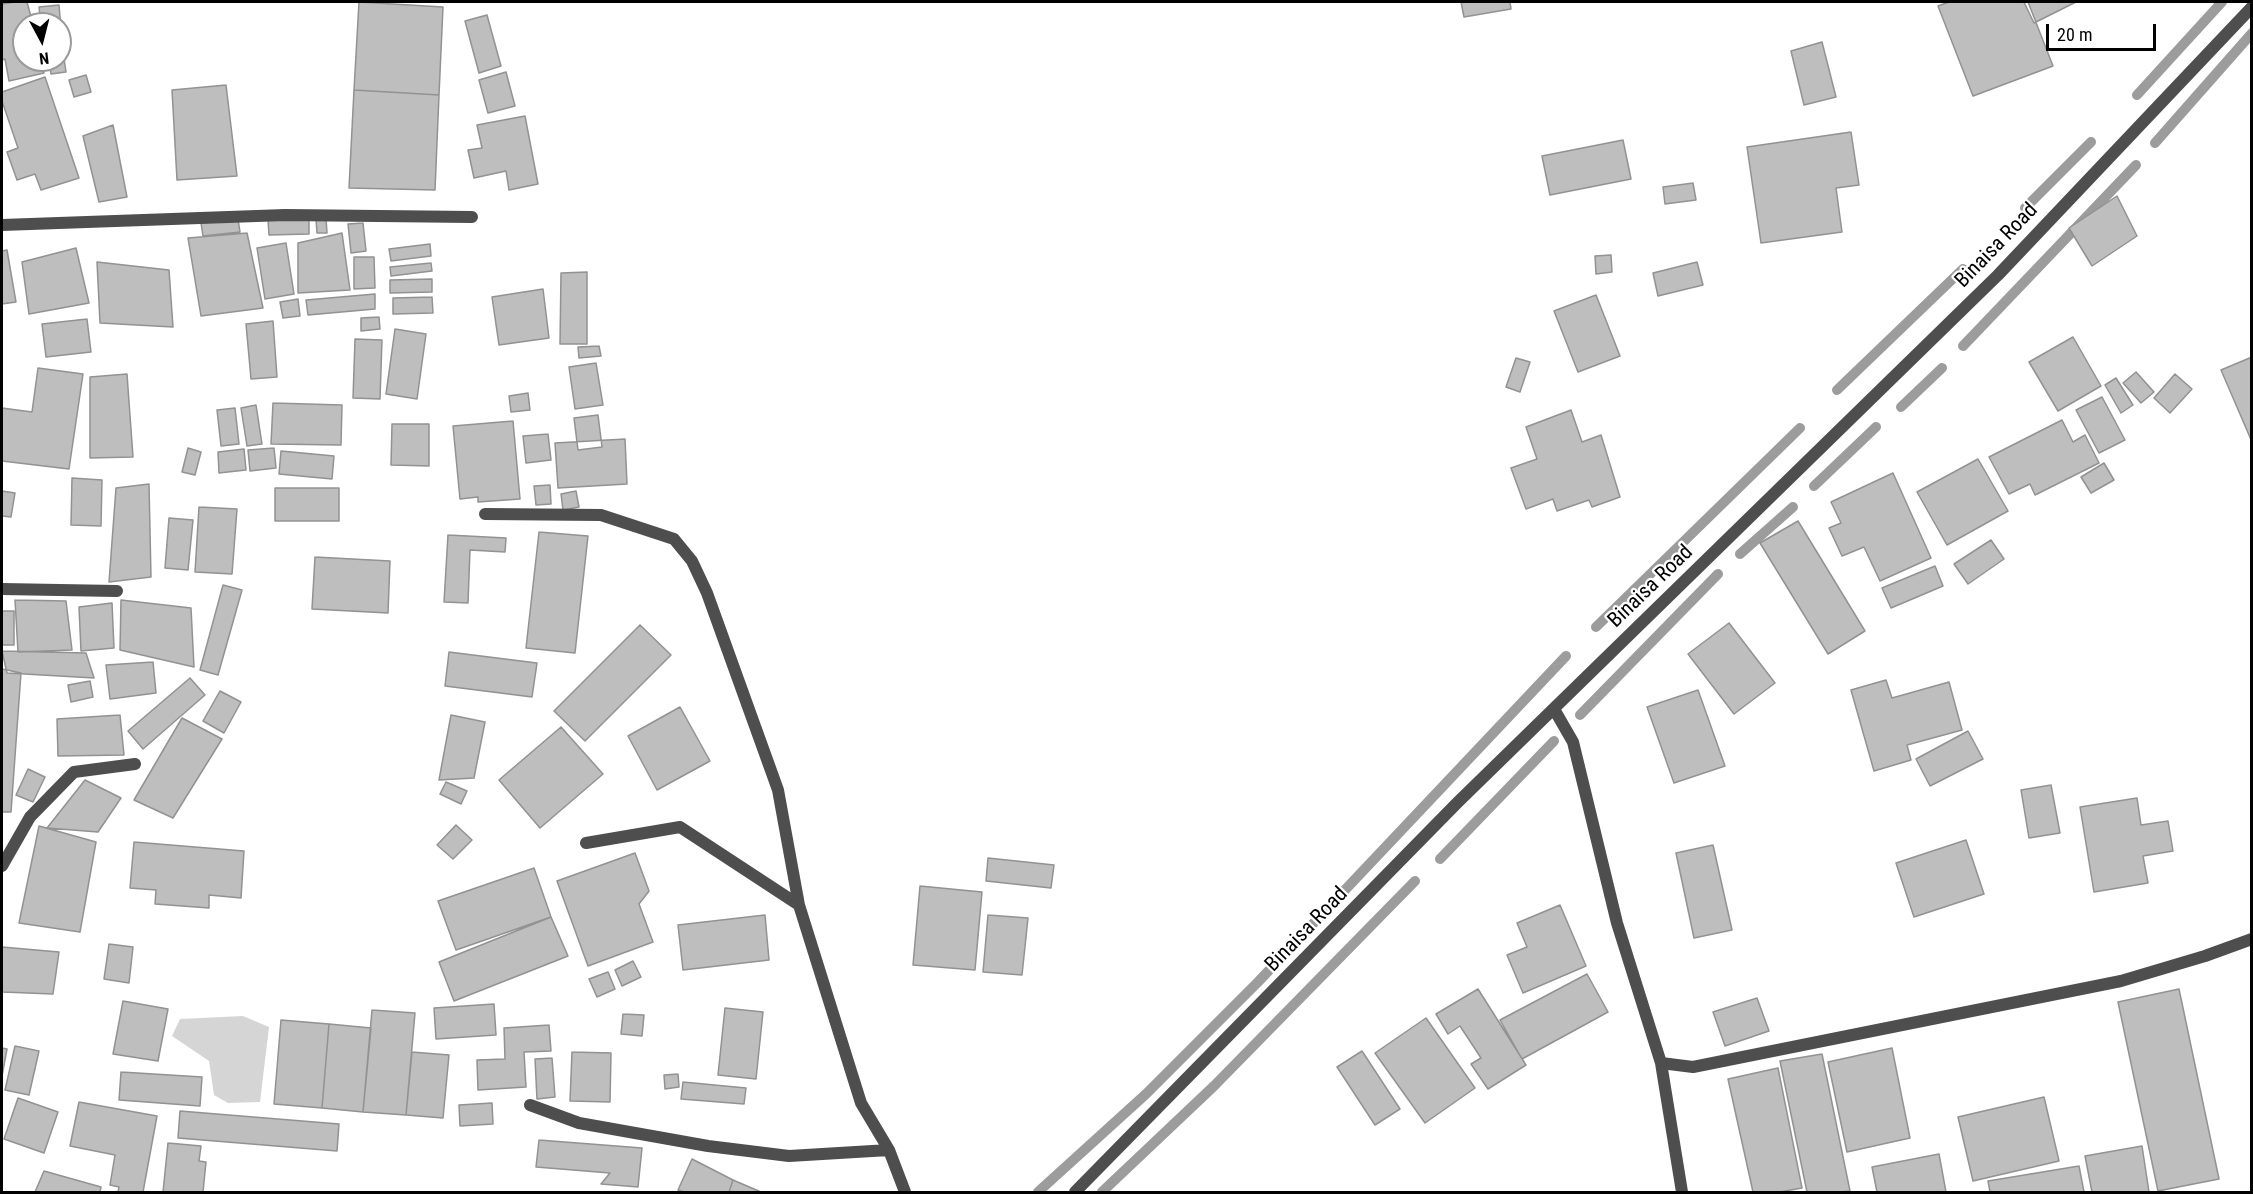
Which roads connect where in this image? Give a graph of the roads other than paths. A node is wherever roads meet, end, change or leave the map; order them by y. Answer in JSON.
{"nodes":[{"id":1,"x":2252,"y":7,"type":"edge"},
{"id":2,"x":472,"y":217,"type":"dead end"},
{"id":3,"x":2,"y":225,"type":"edge"},
{"id":4,"x":485,"y":514,"type":"dead end"},
{"id":5,"x":2,"y":589,"type":"edge"},
{"id":6,"x":117,"y":591,"type":"dead end"},
{"id":7,"x":1554,"y":709,"type":"junction"},
{"id":8,"x":135,"y":764,"type":"dead end"},
{"id":9,"x":586,"y":843,"type":"dead end"},
{"id":10,"x":2,"y":866,"type":"edge"},
{"id":11,"x":799,"y":905,"type":"junction"},
{"id":12,"x":2252,"y":939,"type":"edge"},
{"id":13,"x":1661,"y":1063,"type":"junction"},
{"id":14,"x":531,"y":1105,"type":"dead end"},
{"id":15,"x":889,"y":1150,"type":"junction"},
{"id":16,"x":905,"y":1192,"type":"edge"},
{"id":17,"x":1075,"y":1192,"type":"edge"},
{"id":18,"x":1682,"y":1192,"type":"edge"}],
"edges":[{"from":1,"to":7,"type":"street","name":"Binaisa Road"},
{"from":2,"to":3,"type":"street"},
{"from":4,"to":11,"type":"street"},
{"from":5,"to":6,"type":"street"},
{"from":7,"to":13,"type":"street"},
{"from":7,"to":17,"type":"street","name":"Binaisa Road"},
{"from":8,"to":10,"type":"street"},
{"from":9,"to":11,"type":"street"},
{"from":11,"to":15,"type":"street"},
{"from":12,"to":13,"type":"street"},
{"from":13,"to":18,"type":"street"},
{"from":14,"to":15,"type":"street"},
{"from":15,"to":16,"type":"street"}]}
